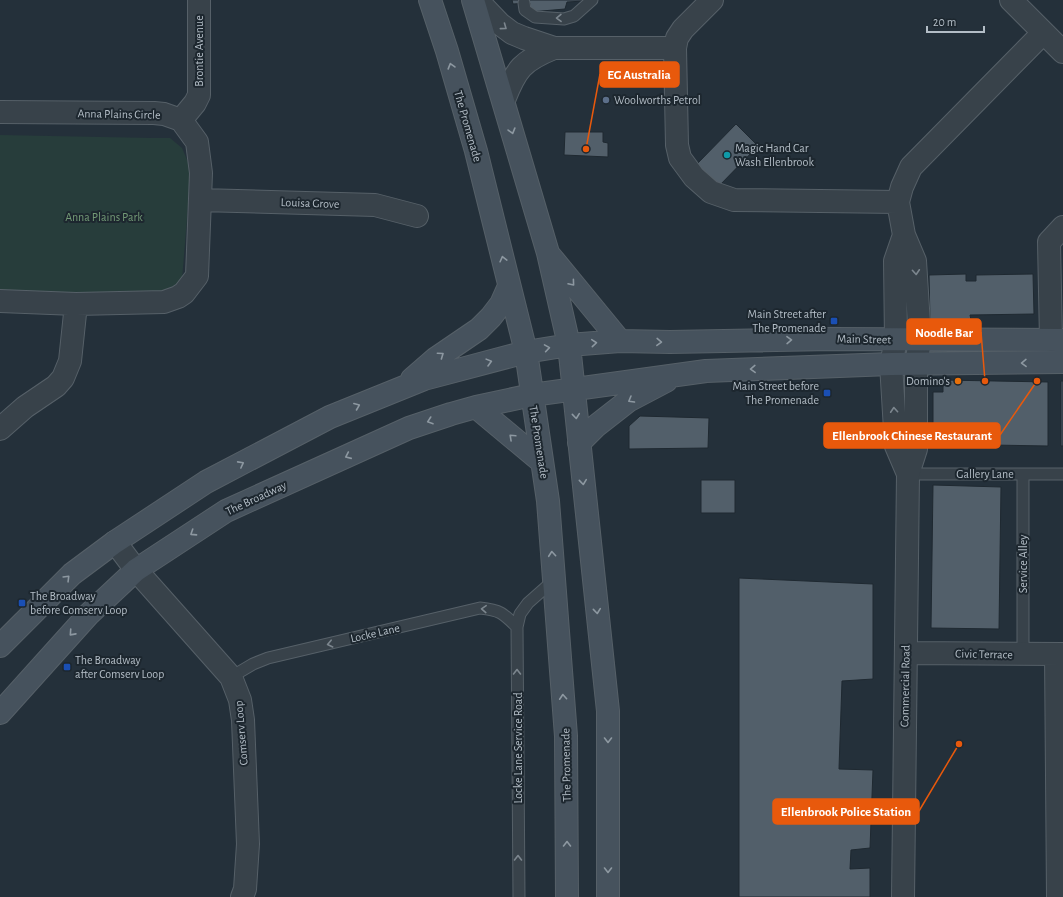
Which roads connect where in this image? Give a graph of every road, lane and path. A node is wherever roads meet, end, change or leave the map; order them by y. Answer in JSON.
{"nodes":[{"id":1,"x":199,"y":0,"type":"edge"},
{"id":2,"x":430,"y":0,"type":"edge"},
{"id":3,"x":473,"y":0,"type":"edge"},
{"id":4,"x":477,"y":0,"type":"edge"},
{"id":5,"x":592,"y":0,"type":"edge"},
{"id":6,"x":712,"y":0,"type":"edge"},
{"id":7,"x":1011,"y":0,"type":"edge"},
{"id":8,"x":524,"y":3,"type":"dead end"},
{"id":9,"x":1044,"y":33,"type":"junction"},
{"id":10,"x":554,"y":48,"type":"junction"},
{"id":11,"x":675,"y":48,"type":"junction"},
{"id":12,"x":1063,"y":52,"type":"edge"},
{"id":13,"x":504,"y":100,"type":"junction"},
{"id":14,"x":0,"y":112,"type":"edge"},
{"id":15,"x":181,"y":120,"type":"junction"},
{"id":16,"x":200,"y":200,"type":"junction"},
{"id":17,"x":898,"y":202,"type":"junction"},
{"id":18,"x":417,"y":216,"type":"dead end"},
{"id":19,"x":1063,"y":227,"type":"edge"},
{"id":20,"x":904,"y":235,"type":"junction"},
{"id":21,"x":548,"y":253,"type":"junction"},
{"id":22,"x":509,"y":286,"type":"junction"},
{"id":23,"x":0,"y":301,"type":"edge"},
{"id":24,"x":76,"y":304,"type":"junction"},
{"id":25,"x":620,"y":340,"type":"junction"},
{"id":26,"x":896,"y":340,"type":"junction"},
{"id":27,"x":920,"y":340,"type":"junction"},
{"id":28,"x":1057,"y":340,"type":"edge"},
{"id":29,"x":569,"y":345,"type":"junction"},
{"id":30,"x":526,"y":352,"type":"junction"},
{"id":31,"x":1063,"y":362,"type":"edge"},
{"id":32,"x":891,"y":364,"type":"junction"},
{"id":33,"x":916,"y":365,"type":"junction"},
{"id":34,"x":678,"y":375,"type":"junction"},
{"id":35,"x":400,"y":388,"type":"junction"},
{"id":36,"x":574,"y":388,"type":"junction"},
{"id":37,"x":532,"y":395,"type":"junction"},
{"id":38,"x":476,"y":407,"type":"junction"},
{"id":39,"x":0,"y":429,"type":"edge"},
{"id":40,"x":579,"y":443,"type":"junction"},
{"id":41,"x":542,"y":462,"type":"junction"},
{"id":42,"x":908,"y":474,"type":"junction"},
{"id":43,"x":1023,"y":474,"type":"junction"},
{"id":44,"x":1063,"y":474,"type":"edge"},
{"id":45,"x":115,"y":542,"type":"junction"},
{"id":46,"x":136,"y":570,"type":"junction"},
{"id":47,"x":554,"y":580,"type":"junction"},
{"id":48,"x":516,"y":627,"type":"junction"},
{"id":49,"x":0,"y":646,"type":"edge"},
{"id":50,"x":906,"y":653,"type":"junction"},
{"id":51,"x":1023,"y":654,"type":"junction"},
{"id":52,"x":1060,"y":654,"type":"edge"},
{"id":53,"x":231,"y":676,"type":"junction"},
{"id":54,"x":0,"y":713,"type":"edge"},
{"id":55,"x":242,"y":897,"type":"edge"},
{"id":56,"x":519,"y":897,"type":"edge"},
{"id":57,"x":567,"y":897,"type":"edge"},
{"id":58,"x":608,"y":897,"type":"edge"},
{"id":59,"x":903,"y":897,"type":"edge"},
{"id":60,"x":1058,"y":897,"type":"edge"}],
"edges":[{"from":1,"to":15,"type":"street","name":"Brontie Avenue"},
{"from":22,"to":2,"type":"main road","name":"The Promenade","one_way":true},
{"from":3,"to":13,"type":"main road"},
{"from":4,"to":10,"type":"street","one_way":true},
{"from":5,"to":8,"type":"lane","one_way":true},
{"from":6,"to":11,"type":"street"},
{"from":7,"to":9,"type":"street"},
{"from":9,"to":12,"type":"street"},
{"from":9,"to":17,"type":"street"},
{"from":10,"to":11,"type":"street"},
{"from":10,"to":13,"type":"street"},
{"from":11,"to":17,"type":"street"},
{"from":13,"to":21,"type":"main road","one_way":true},
{"from":14,"to":15,"type":"street","name":"Anna Plains Circle"},
{"from":15,"to":16,"type":"street"},
{"from":16,"to":18,"type":"street","name":"Louisa Grove"},
{"from":16,"to":24,"type":"street"},
{"from":17,"to":20,"type":"street","name":"Commercial Road"},
{"from":19,"to":28,"type":"street"},
{"from":20,"to":26,"type":"street","name":"Commercial Road"},
{"from":20,"to":27,"type":"street","name":"Commercial Road","one_way":true},
{"from":21,"to":25,"type":"main road","one_way":true},
{"from":21,"to":29,"type":"main road"},
{"from":22,"to":30,"type":"main road","name":"The Promenade"},
{"from":35,"to":22,"type":"main road","one_way":true},
{"from":23,"to":24,"type":"street"},
{"from":24,"to":39,"type":"street"},
{"from":25,"to":26,"type":"main road","name":"Main Street","one_way":true},
{"from":29,"to":25,"type":"main road","name":"Main Street","one_way":true},
{"from":26,"to":27,"type":"main road","name":"Main Street"},
{"from":26,"to":32,"type":"street","name":"Commercial Road"},
{"from":27,"to":28,"type":"main road","name":"Main Street"},
{"from":27,"to":33,"type":"street","name":"Commercial Road"},
{"from":30,"to":29,"type":"main road","one_way":true},
{"from":29,"to":36,"type":"main road"},
{"from":35,"to":30,"type":"main road","one_way":true},
{"from":30,"to":37,"type":"main road","name":"The Promenade"},
{"from":31,"to":33,"type":"main road","name":"Main Street","one_way":true},
{"from":32,"to":33,"type":"main road","name":"Main Street"},
{"from":32,"to":34,"type":"main road","name":"Main Street","one_way":true},
{"from":42,"to":32,"type":"street","name":"Commercial Road","one_way":true},
{"from":33,"to":42,"type":"street","name":"Commercial Road"},
{"from":34,"to":36,"type":"main road","name":"Main Street"},
{"from":34,"to":40,"type":"main road","one_way":true},
{"from":45,"to":35,"type":"main road","one_way":true},
{"from":36,"to":37,"type":"main road","name":"The Broadway"},
{"from":36,"to":40,"type":"main road","one_way":true},
{"from":37,"to":38,"type":"main road","name":"The Broadway"},
{"from":37,"to":41,"type":"main road","name":"The Promenade"},
{"from":41,"to":38,"type":"main road","one_way":true},
{"from":38,"to":46,"type":"main road","name":"The Broadway","one_way":true},
{"from":40,"to":58,"type":"main road","one_way":true},
{"from":47,"to":41,"type":"main road","name":"The Promenade","one_way":true},
{"from":42,"to":43,"type":"lane","name":"Gallery Lane"},
{"from":42,"to":50,"type":"street","name":"Commercial Road"},
{"from":43,"to":44,"type":"lane","name":"Gallery Lane"},
{"from":43,"to":51,"type":"lane","name":"Service Alley"},
{"from":45,"to":46,"type":"street","name":"Comserv Loop"},
{"from":49,"to":45,"type":"main road","one_way":true},
{"from":46,"to":53,"type":"street","name":"Comserv Loop"},
{"from":46,"to":54,"type":"main road","name":"The Broadway","one_way":true},
{"from":47,"to":48,"type":"lane","name":"Locke Lane Service Road"},
{"from":57,"to":47,"type":"main road","name":"The Promenade","one_way":true},
{"from":48,"to":53,"type":"lane","name":"Locke Lane","one_way":true},
{"from":56,"to":48,"type":"lane","name":"Locke Lane Service Road","one_way":true},
{"from":50,"to":51,"type":"street","name":"Civic Terrace"},
{"from":50,"to":59,"type":"street","name":"Commercial Road"},
{"from":51,"to":52,"type":"street","name":"Civic Terrace"},
{"from":52,"to":60,"type":"street"},
{"from":53,"to":55,"type":"street","name":"Comserv Loop"}]}
